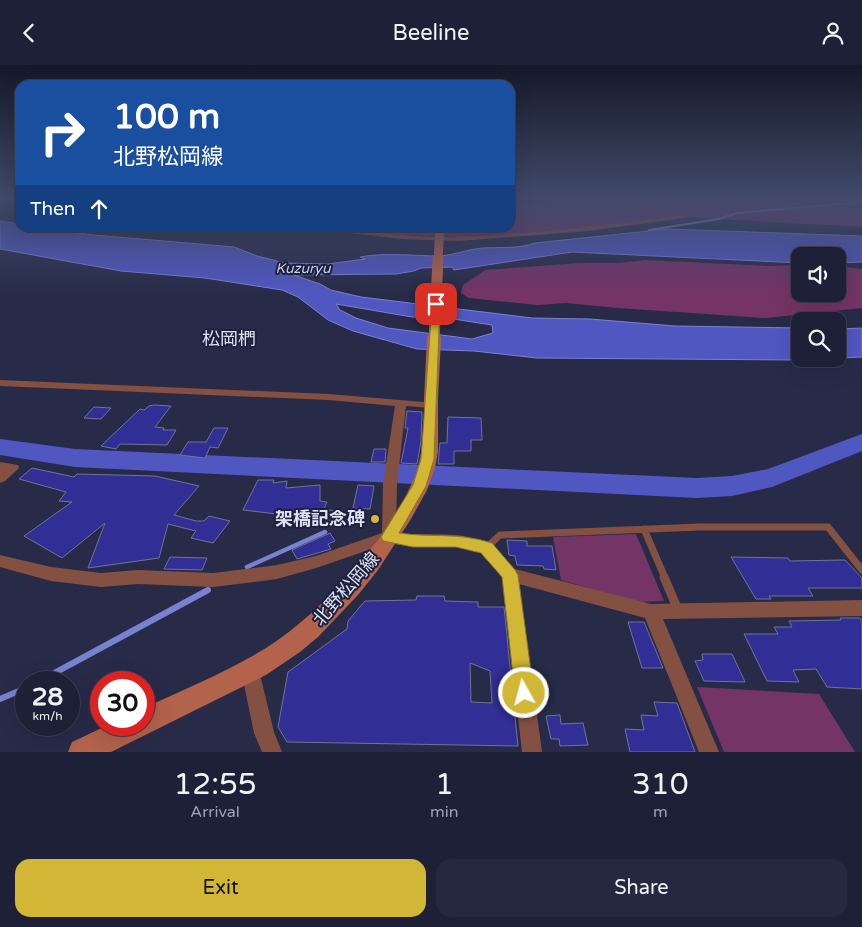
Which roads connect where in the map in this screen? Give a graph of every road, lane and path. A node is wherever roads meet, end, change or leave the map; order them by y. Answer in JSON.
{"nodes":[{"id":1,"x":573,"y":230,"type":"edge"},
{"id":2,"x":352,"y":232,"type":"edge"},
{"id":3,"x":440,"y":232,"type":"edge"},
{"id":4,"x":0,"y":383,"type":"edge"},
{"id":5,"x":431,"y":402,"type":"junction"},
{"id":6,"x":402,"y":403,"type":"junction"},
{"id":7,"x":0,"y":466,"type":"edge"},
{"id":8,"x":0,"y":477,"type":"edge"},
{"id":9,"x":644,"y":529,"type":"junction"},
{"id":10,"x":389,"y":537,"type":"junction"},
{"id":11,"x":486,"y":548,"type":"junction"},
{"id":12,"x":0,"y":561,"type":"edge"},
{"id":13,"x":862,"y":570,"type":"edge"},
{"id":14,"x":510,"y":575,"type":"junction"},
{"id":15,"x":862,"y":608,"type":"edge"},
{"id":16,"x":651,"y":612,"type":"junction"},
{"id":17,"x":679,"y":612,"type":"junction"},
{"id":18,"x":250,"y":670,"type":"junction"},
{"id":19,"x":155,"y":717,"type":"edge"},
{"id":20,"x":115,"y":736,"type":"edge"},
{"id":21,"x":82,"y":752,"type":"edge"},
{"id":22,"x":272,"y":752,"type":"edge"},
{"id":23,"x":532,"y":752,"type":"edge"},
{"id":24,"x":709,"y":752,"type":"edge"}],
"edges":[{"from":1,"to":2,"type":"street"},
{"from":3,"to":5,"type":"main road","name":"北野松岡線","bridge":true},
{"from":4,"to":6,"type":"street"},
{"from":5,"to":6,"type":"street"},
{"from":5,"to":10,"type":"main road","name":"北野松岡線"},
{"from":6,"to":10,"type":"street"},
{"from":7,"to":8,"type":"street"},
{"from":9,"to":11,"type":"lane"},
{"from":9,"to":13,"type":"lane"},
{"from":9,"to":17,"type":"lane"},
{"from":10,"to":11,"type":"street"},
{"from":10,"to":12,"type":"street"},
{"from":10,"to":18,"type":"main road","name":"北野松岡線"},
{"from":11,"to":14,"type":"street"},
{"from":14,"to":16,"type":"street"},
{"from":14,"to":23,"type":"street"},
{"from":15,"to":17,"type":"street"},
{"from":16,"to":17,"type":"street"},
{"from":16,"to":24,"type":"street"},
{"from":18,"to":19,"type":"main road","name":"北野松岡線"},
{"from":18,"to":22,"type":"street"},
{"from":20,"to":21,"type":"main road"}]}
